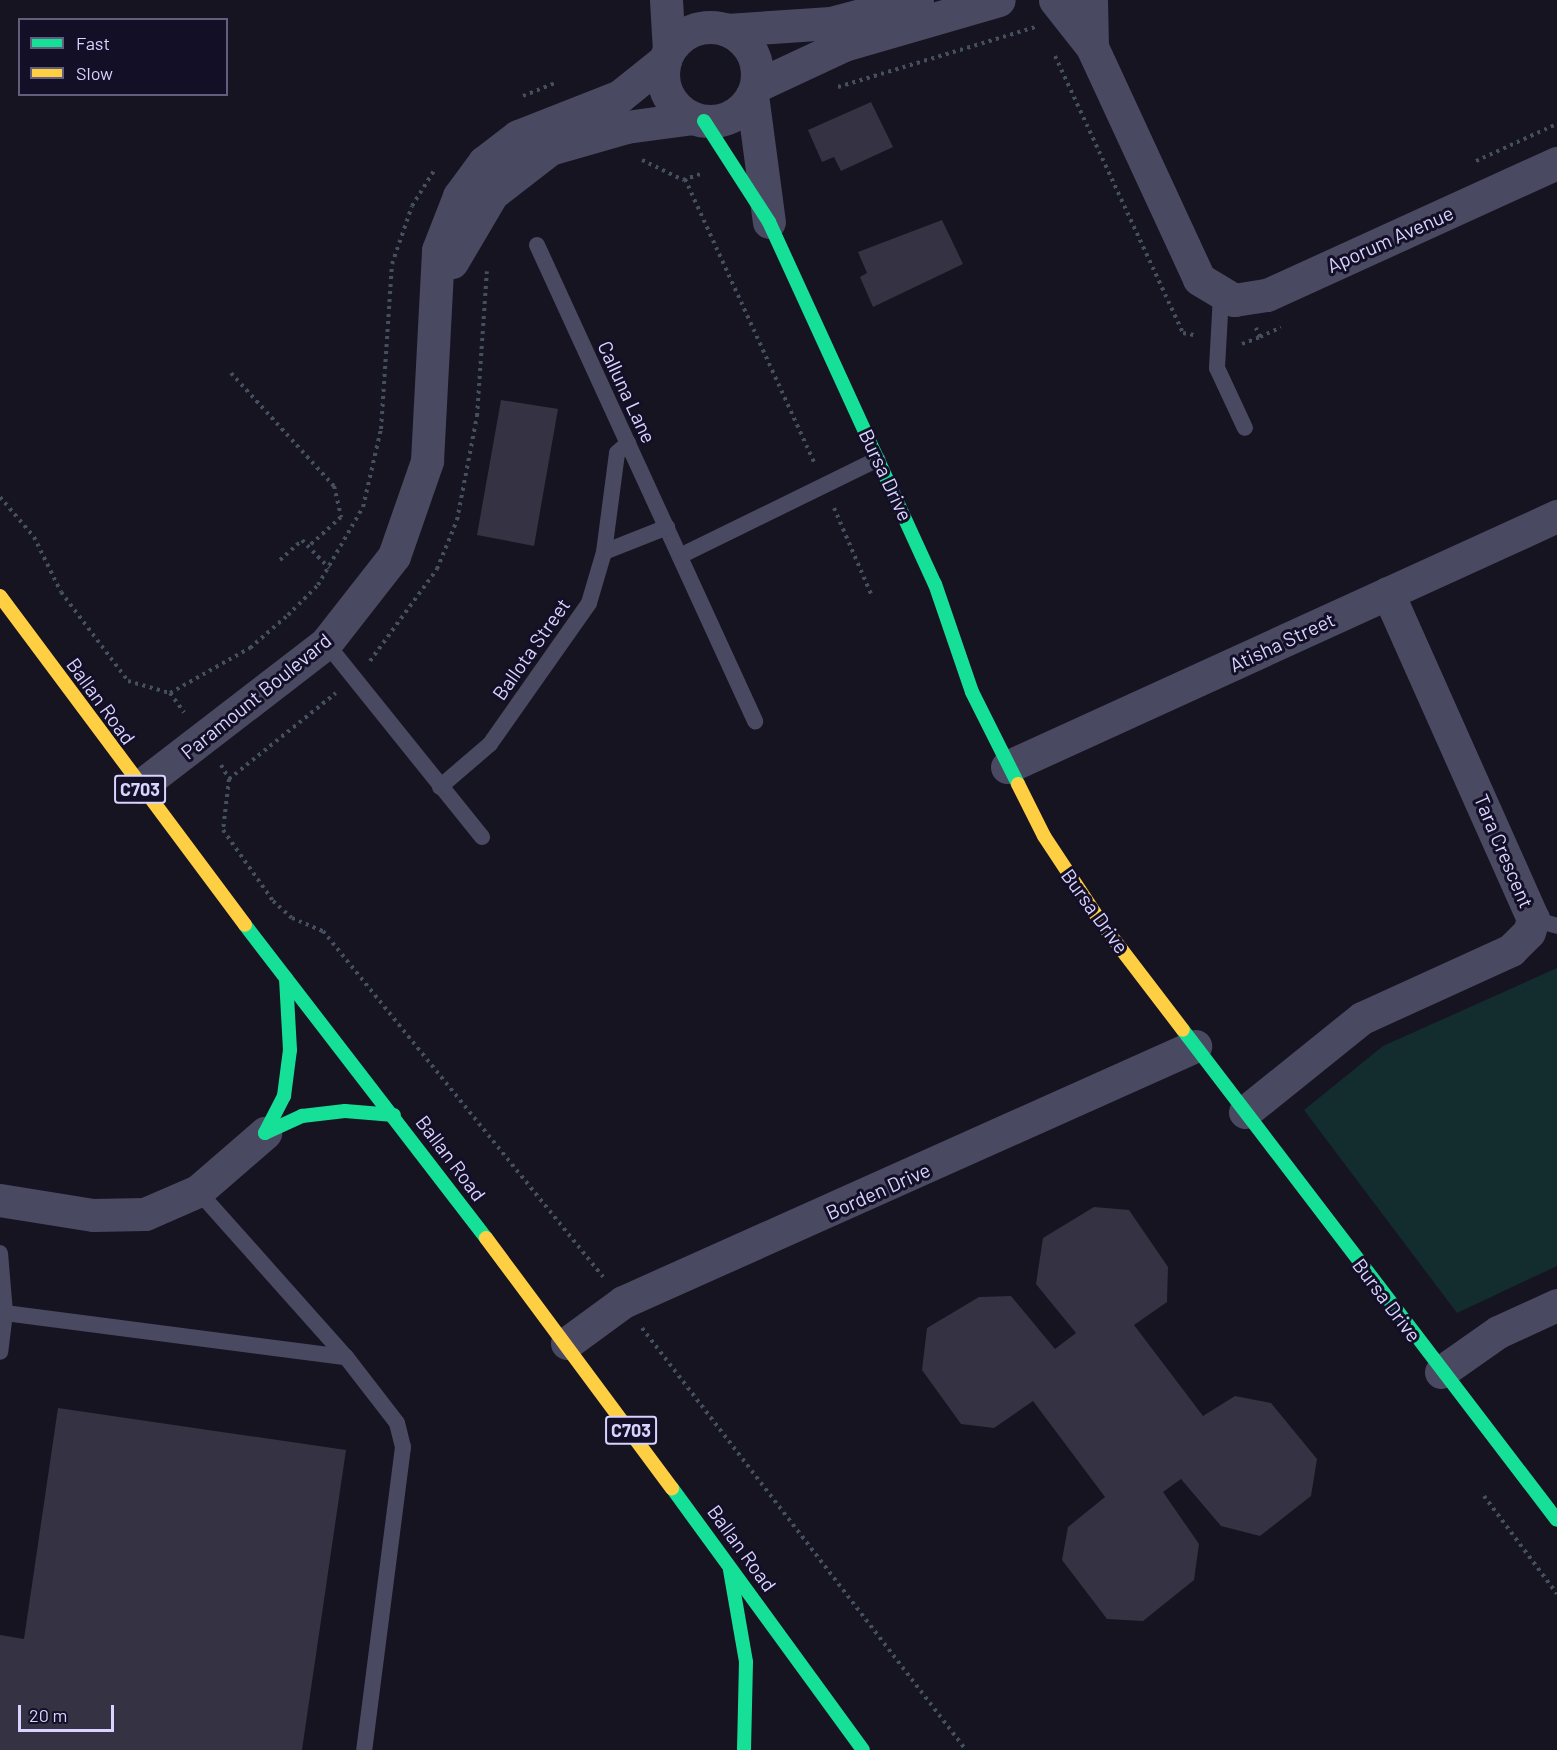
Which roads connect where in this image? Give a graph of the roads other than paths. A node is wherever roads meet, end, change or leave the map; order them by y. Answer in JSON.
{"nodes":[{"id":1,"x":666,"y":0,"type":"edge"},
{"id":2,"x":917,"y":0,"type":"edge"},
{"id":3,"x":999,"y":0,"type":"edge"},
{"id":4,"x":1072,"y":6,"type":"edge"},
{"id":5,"x":715,"y":19,"type":"edge"},
{"id":6,"x":667,"y":55,"type":"junction"},
{"id":7,"x":754,"y":90,"type":"junction"},
{"id":8,"x":699,"y":120,"type":"junction"},
{"id":9,"x":1557,"y":163,"type":"edge"},
{"id":10,"x":769,"y":222,"type":"junction"},
{"id":11,"x":537,"y":245,"type":"dead end"},
{"id":12,"x":440,"y":288,"type":"junction"},
{"id":13,"x":1221,"y":296,"type":"junction"},
{"id":14,"x":1245,"y":428,"type":"dead end"},
{"id":15,"x":628,"y":443,"type":"junction"},
{"id":16,"x":878,"y":459,"type":"junction"},
{"id":17,"x":1557,"y":516,"type":"edge"},
{"id":18,"x":667,"y":527,"type":"junction"},
{"id":19,"x":604,"y":552,"type":"junction"},
{"id":20,"x":680,"y":556,"type":"junction"},
{"id":21,"x":1388,"y":593,"type":"junction"},
{"id":22,"x":0,"y":596,"type":"edge"},
{"id":23,"x":326,"y":643,"type":"junction"},
{"id":24,"x":755,"y":721,"type":"dead end"},
{"id":25,"x":1007,"y":767,"type":"junction"},
{"id":26,"x":139,"y":787,"type":"junction"},
{"id":27,"x":440,"y":787,"type":"junction"},
{"id":28,"x":482,"y":837,"type":"dead end"},
{"id":29,"x":1545,"y":923,"type":"edge"},
{"id":30,"x":286,"y":978,"type":"junction"},
{"id":31,"x":1195,"y":1046,"type":"junction"},
{"id":32,"x":1245,"y":1112,"type":"junction"},
{"id":33,"x":394,"y":1115,"type":"junction"},
{"id":34,"x":265,"y":1133,"type":"junction"},
{"id":35,"x":198,"y":1191,"type":"junction"},
{"id":36,"x":0,"y":1200,"type":"edge"},
{"id":37,"x":0,"y":1252,"type":"edge"},
{"id":38,"x":1557,"y":1305,"type":"edge"},
{"id":39,"x":6,"y":1313,"type":"junction"},
{"id":40,"x":567,"y":1343,"type":"junction"},
{"id":41,"x":0,"y":1352,"type":"edge"},
{"id":42,"x":346,"y":1357,"type":"junction"},
{"id":43,"x":1442,"y":1372,"type":"junction"},
{"id":44,"x":1557,"y":1520,"type":"edge"},
{"id":45,"x":729,"y":1561,"type":"junction"},
{"id":46,"x":364,"y":1750,"type":"edge"},
{"id":47,"x":744,"y":1750,"type":"edge"},
{"id":48,"x":862,"y":1750,"type":"edge"}],
"edges":[{"from":1,"to":6,"type":"street"},
{"from":2,"to":5,"type":"street"},
{"from":3,"to":7,"type":"street"},
{"from":4,"to":13,"type":"street"},
{"from":5,"to":6,"type":"street"},
{"from":5,"to":7,"type":"street"},
{"from":6,"to":8,"type":"street"},
{"from":6,"to":12,"type":"street","name":"Paramount Boulevard"},
{"from":7,"to":8,"type":"street"},
{"from":7,"to":10,"type":"street","name":"Bursa Drive"},
{"from":8,"to":10,"type":"main road","name":"Bursa Drive"},
{"from":8,"to":12,"type":"street","name":"Paramount Boulevard"},
{"from":9,"to":13,"type":"street","name":"Aporum Avenue"},
{"from":10,"to":16,"type":"main road","name":"Bursa Drive"},
{"from":11,"to":15,"type":"lane","name":"Calluna Lane"},
{"from":12,"to":23,"type":"street","name":"Paramount Boulevard"},
{"from":13,"to":14,"type":"lane"},
{"from":15,"to":18,"type":"lane","name":"Calluna Lane"},
{"from":15,"to":19,"type":"lane","name":"Ballota Street"},
{"from":16,"to":20,"type":"lane"},
{"from":16,"to":25,"type":"main road","name":"Bursa Drive"},
{"from":17,"to":21,"type":"street","name":"Atisha Street"},
{"from":18,"to":19,"type":"lane"},
{"from":18,"to":20,"type":"lane","name":"Calluna Lane"},
{"from":19,"to":27,"type":"lane","name":"Ballota Street"},
{"from":20,"to":24,"type":"lane","name":"Calluna Lane"},
{"from":21,"to":25,"type":"street","name":"Atisha Street"},
{"from":21,"to":29,"type":"street","name":"Tara Crescent"},
{"from":22,"to":26,"type":"main road","name":"Ballan Road","number":"C703"},
{"from":23,"to":26,"type":"street","name":"Paramount Boulevard"},
{"from":23,"to":27,"type":"lane"},
{"from":25,"to":31,"type":"main road","name":"Bursa Drive"},
{"from":26,"to":30,"type":"main road","name":"Ballan Road","number":"C703"},
{"from":27,"to":28,"type":"lane"},
{"from":29,"to":32,"type":"street","name":"Tara Crescent"},
{"from":30,"to":33,"type":"main road","name":"Ballan Road","number":"C703"},
{"from":30,"to":34,"type":"main road"},
{"from":31,"to":32,"type":"main road","name":"Bursa Drive"},
{"from":31,"to":40,"type":"street","name":"Borden Drive"},
{"from":32,"to":43,"type":"main road","name":"Bursa Drive"},
{"from":33,"to":34,"type":"main road"},
{"from":33,"to":40,"type":"main road","name":"Ballan Road","number":"C703"},
{"from":34,"to":35,"type":"street"},
{"from":35,"to":36,"type":"street"},
{"from":35,"to":42,"type":"lane"},
{"from":37,"to":39,"type":"lane"},
{"from":38,"to":43,"type":"street"},
{"from":39,"to":41,"type":"lane"},
{"from":39,"to":42,"type":"lane"},
{"from":40,"to":45,"type":"main road","name":"Ballan Road","number":"C703"},
{"from":42,"to":46,"type":"lane"},
{"from":43,"to":44,"type":"main road","name":"Bursa Drive"},
{"from":45,"to":47,"type":"main road"},
{"from":45,"to":48,"type":"main road","name":"Ballan Road","number":"C703"}]}
